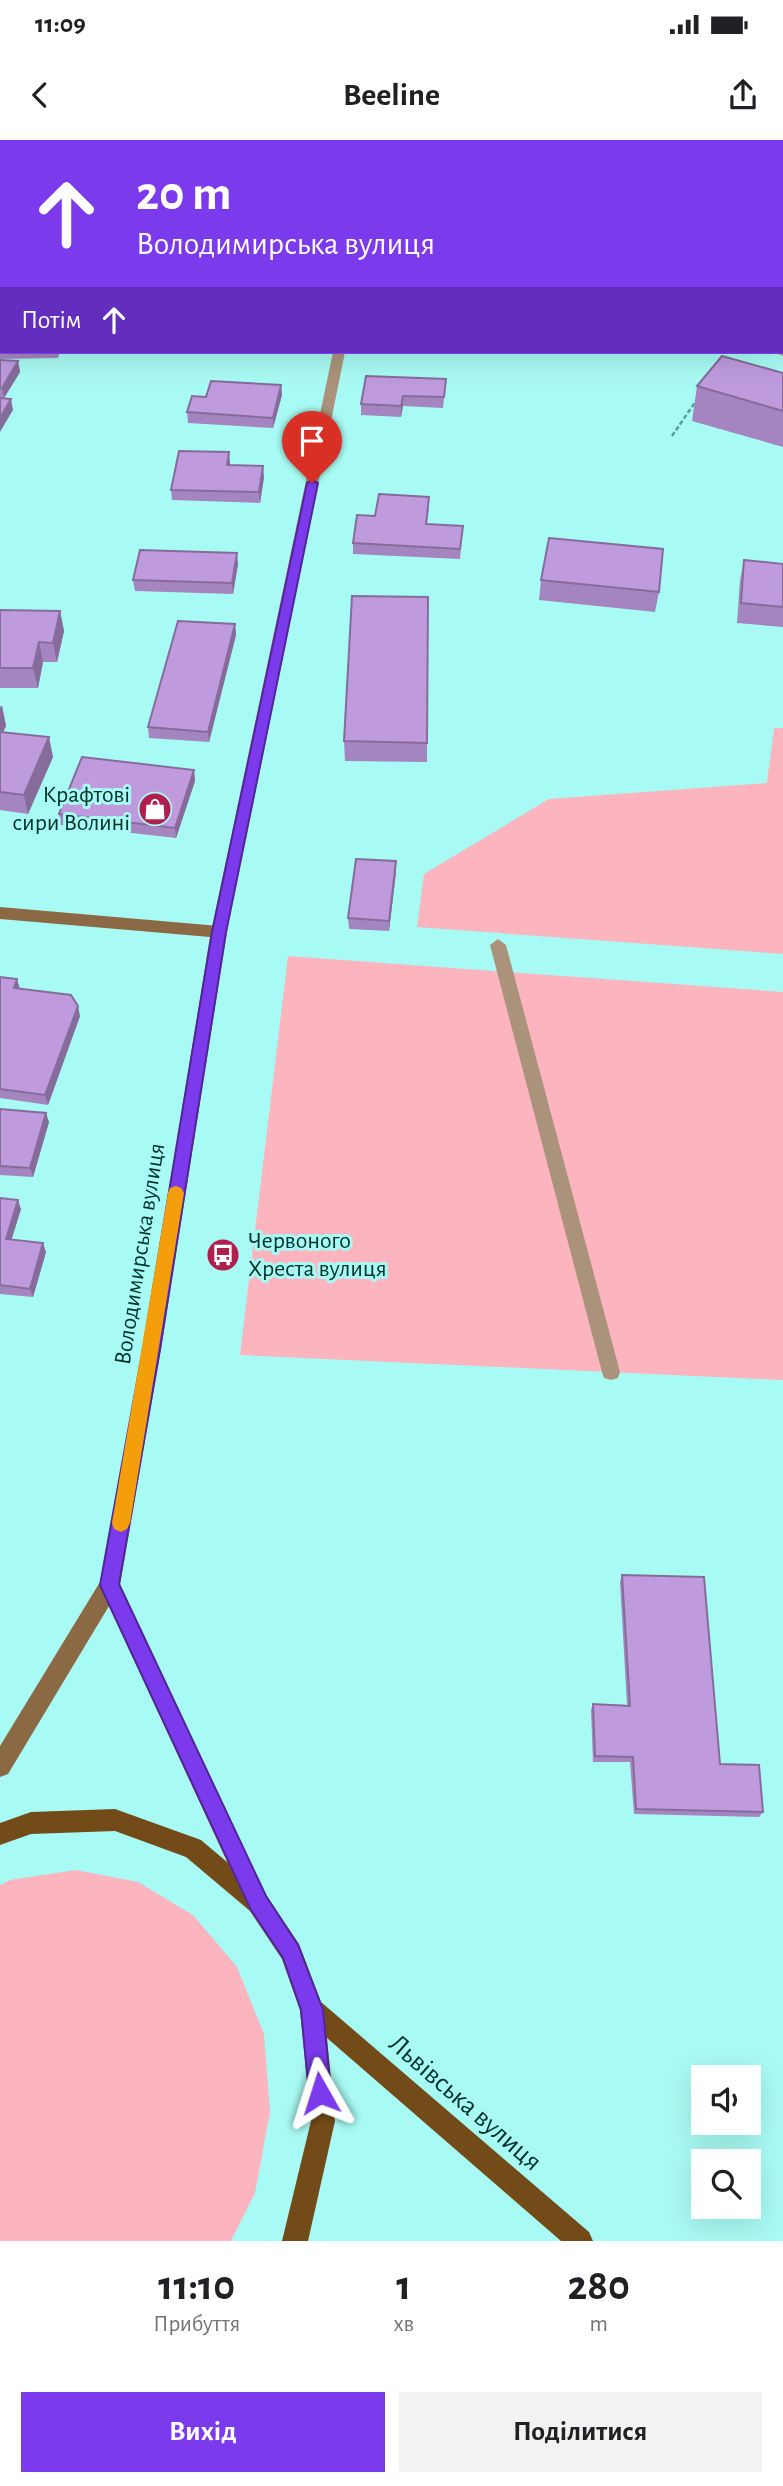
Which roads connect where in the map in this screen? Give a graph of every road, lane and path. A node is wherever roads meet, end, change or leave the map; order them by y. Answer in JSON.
{"nodes":[{"id":1,"x":339,"y":354,"type":"edge"},
{"id":2,"x":701,"y":394,"type":"dead end"},
{"id":3,"x":672,"y":436,"type":"dead end"},
{"id":4,"x":0,"y":913,"type":"edge"},
{"id":5,"x":219,"y":932,"type":"junction"},
{"id":6,"x":498,"y":945,"type":"dead end"},
{"id":7,"x":611,"y":1372,"type":"dead end"},
{"id":8,"x":110,"y":1585,"type":"junction"},
{"id":9,"x":0,"y":1766,"type":"edge"},
{"id":10,"x":0,"y":1834,"type":"edge"},
{"id":11,"x":258,"y":1903,"type":"junction"},
{"id":12,"x":312,"y":2010,"type":"junction"},
{"id":13,"x":295,"y":2241,"type":"edge"},
{"id":14,"x":580,"y":2241,"type":"edge"}],
"edges":[{"from":1,"to":5,"type":"street"},
{"from":2,"to":3,"type":"path"},
{"from":4,"to":5,"type":"main road"},
{"from":5,"to":8,"type":"main road","name":"Володимирська вулиця"},
{"from":6,"to":7,"type":"street"},
{"from":8,"to":9,"type":"main road","name":"Володимирська вулиця"},
{"from":8,"to":11,"type":"main road"},
{"from":10,"to":11,"type":"main road"},
{"from":11,"to":12,"type":"main road"},
{"from":12,"to":13,"type":"main road"},
{"from":12,"to":14,"type":"main road","name":"Львівська вулиця"}]}
